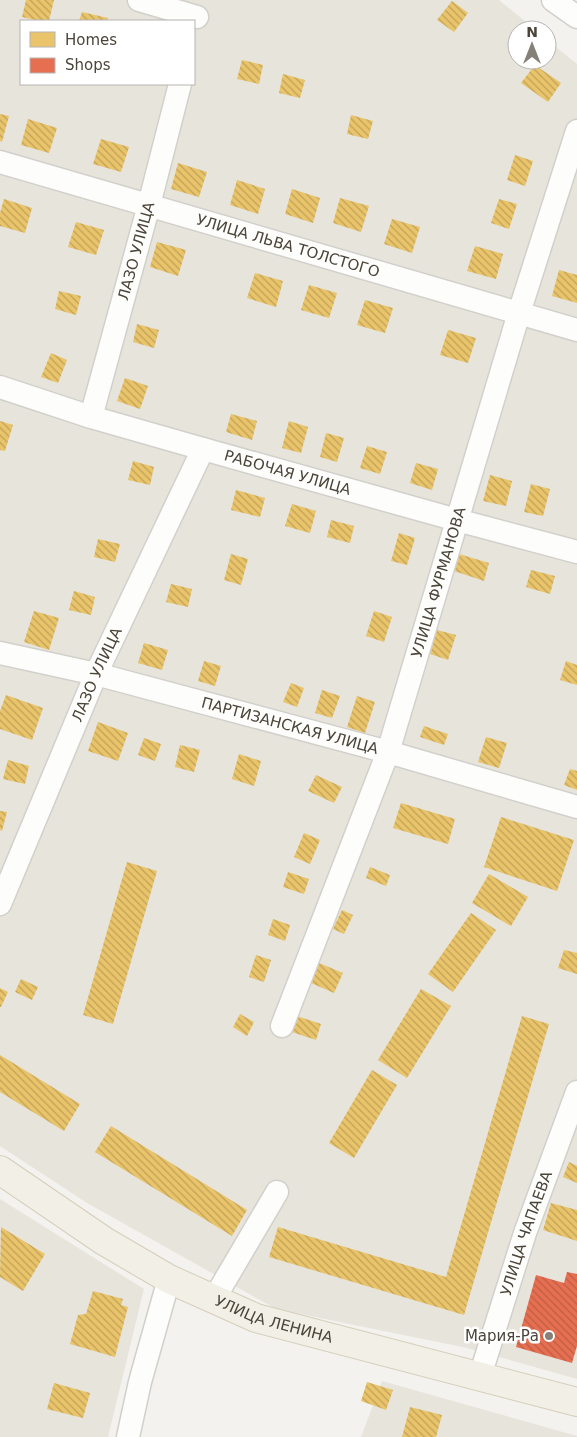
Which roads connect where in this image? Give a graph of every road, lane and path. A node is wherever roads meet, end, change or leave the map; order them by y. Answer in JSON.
{"nodes":[{"id":1,"x":139,"y":0,"type":"edge"},
{"id":2,"x":553,"y":0,"type":"edge"},
{"id":3,"x":197,"y":15,"type":"edge"},
{"id":4,"x":577,"y":17,"type":"edge"},
{"id":5,"x":180,"y":85,"type":"edge"},
{"id":6,"x":577,"y":131,"type":"edge"},
{"id":7,"x":0,"y":162,"type":"edge"},
{"id":8,"x":150,"y":206,"type":"junction"},
{"id":9,"x":519,"y":313,"type":"junction"},
{"id":10,"x":577,"y":330,"type":"edge"},
{"id":11,"x":0,"y":388,"type":"edge"},
{"id":12,"x":91,"y":417,"type":"junction"},
{"id":13,"x":202,"y":449,"type":"junction"},
{"id":14,"x":457,"y":520,"type":"junction"},
{"id":15,"x":577,"y":552,"type":"edge"},
{"id":16,"x":0,"y":653,"type":"edge"},
{"id":17,"x":96,"y":674,"type":"junction"},
{"id":18,"x":388,"y":752,"type":"junction"},
{"id":19,"x":577,"y":807,"type":"edge"},
{"id":20,"x":0,"y":904,"type":"edge"},
{"id":21,"x":282,"y":1026,"type":"dead end"},
{"id":22,"x":577,"y":1092,"type":"edge"},
{"id":23,"x":0,"y":1170,"type":"edge"},
{"id":24,"x":277,"y":1192,"type":"dead end"},
{"id":25,"x":169,"y":1279,"type":"junction"},
{"id":26,"x":214,"y":1299,"type":"junction"},
{"id":27,"x":480,"y":1376,"type":"junction"},
{"id":28,"x":577,"y":1402,"type":"edge"},
{"id":29,"x":128,"y":1437,"type":"edge"}],
"edges":[{"from":1,"to":3,"type":"street"},
{"from":2,"to":4,"type":"street"},
{"from":5,"to":8,"type":"street","name":"ЛАЗО УЛИЦА"},
{"from":6,"to":9,"type":"street","name":"УЛИЦА ФУРМАНОВА"},
{"from":7,"to":8,"type":"street","name":"УЛИЦА ЛЬВА ТОЛСТОГО"},
{"from":8,"to":9,"type":"street","name":"УЛИЦА ЛЬВА ТОЛСТОГО"},
{"from":8,"to":12,"type":"street","name":"ЛАЗО УЛИЦА"},
{"from":9,"to":10,"type":"street","name":"УЛИЦА ЛЬВА ТОЛСТОГО"},
{"from":9,"to":14,"type":"street","name":"УЛИЦА ФУРМАНОВА"},
{"from":11,"to":12,"type":"street","name":"РАБОЧАЯ УЛИЦА"},
{"from":12,"to":13,"type":"street","name":"РАБОЧАЯ УЛИЦА"},
{"from":13,"to":14,"type":"street","name":"РАБОЧАЯ УЛИЦА"},
{"from":13,"to":17,"type":"street","name":"ЛАЗО УЛИЦА"},
{"from":14,"to":15,"type":"street","name":"РАБОЧАЯ УЛИЦА"},
{"from":14,"to":18,"type":"street","name":"УЛИЦА ФУРМАНОВА"},
{"from":16,"to":17,"type":"street","name":"ПАРТИЗАНСКАЯ УЛИЦА"},
{"from":17,"to":18,"type":"street","name":"ПАРТИЗАНСКАЯ УЛИЦА"},
{"from":17,"to":20,"type":"street","name":"ЛАЗО УЛИЦА"},
{"from":18,"to":19,"type":"street","name":"ПАРТИЗАНСКАЯ УЛИЦА"},
{"from":18,"to":21,"type":"street","name":"УЛИЦА ФУРМАНОВА"},
{"from":22,"to":27,"type":"street","name":"УЛИЦА ЧАПАЕВА"},
{"from":23,"to":25,"type":"main road","name":"УЛИЦА ЛЕНИНА"},
{"from":24,"to":26,"type":"street"},
{"from":25,"to":26,"type":"main road","name":"УЛИЦА ЛЕНИНА"},
{"from":25,"to":29,"type":"street"},
{"from":26,"to":27,"type":"main road","name":"УЛИЦА ЛЕНИНА"},
{"from":27,"to":28,"type":"main road","name":"УЛИЦА ЛЕНИНА"}]}
